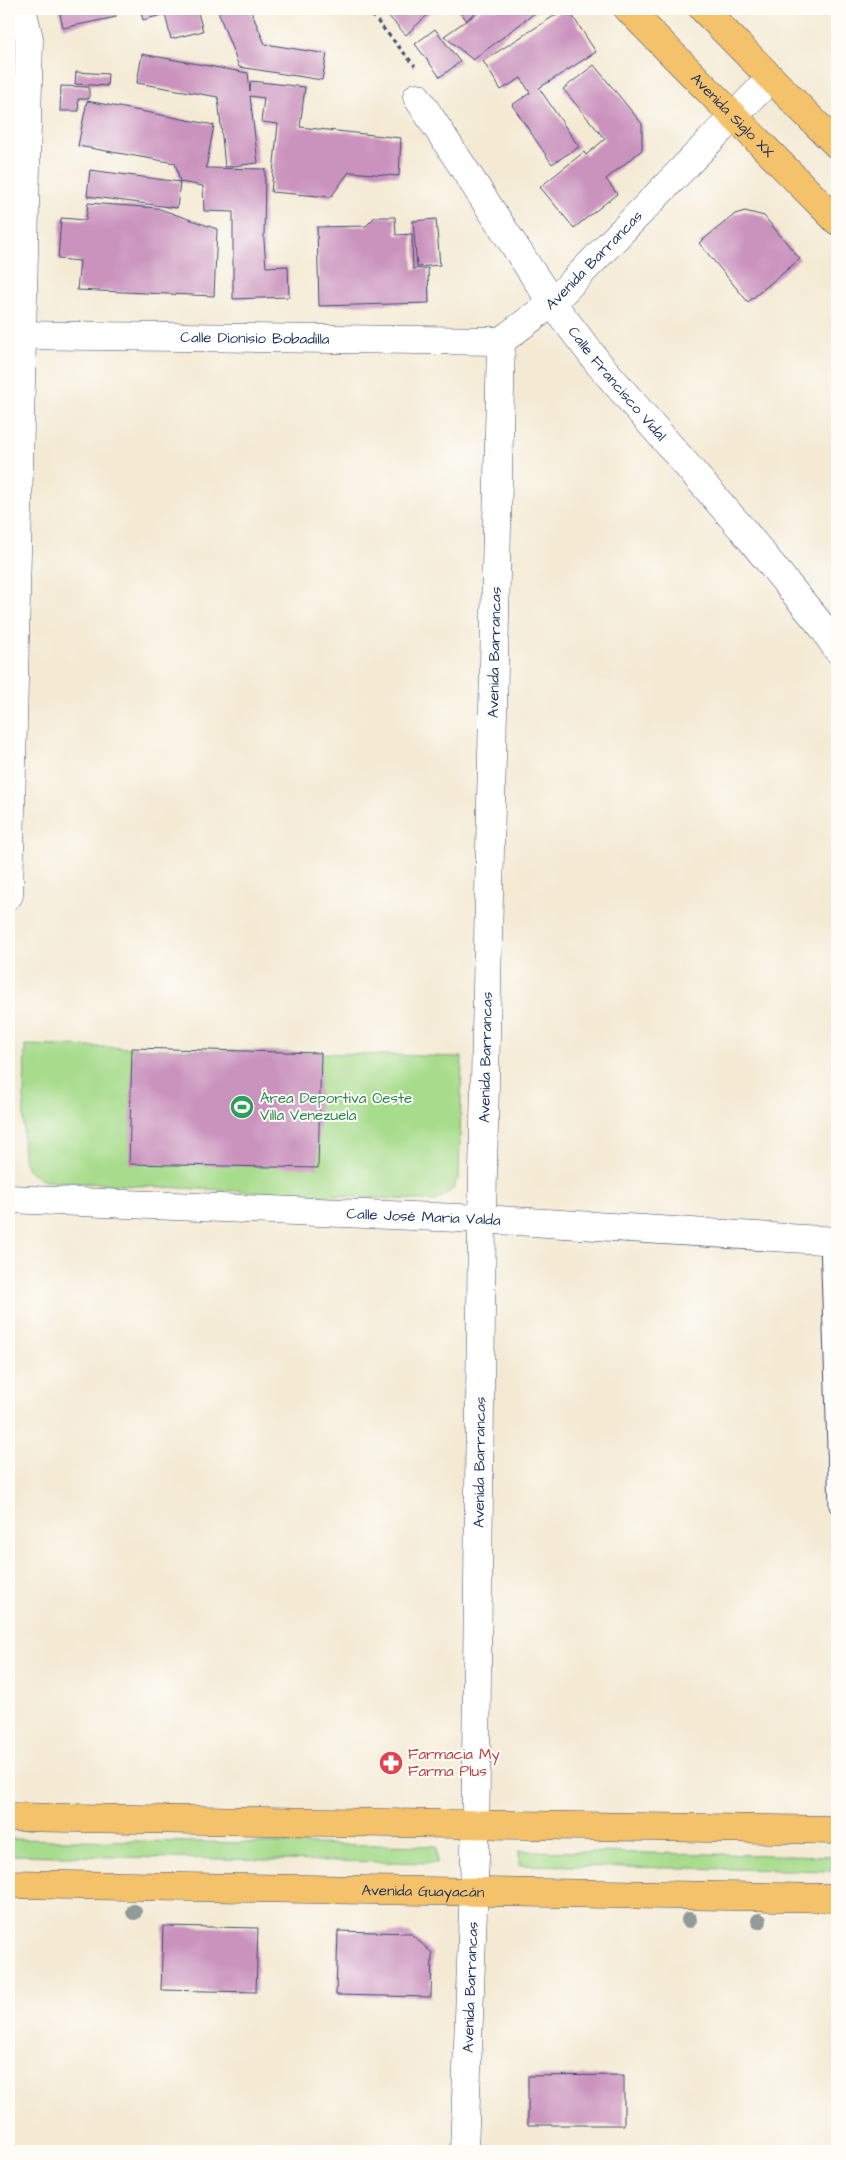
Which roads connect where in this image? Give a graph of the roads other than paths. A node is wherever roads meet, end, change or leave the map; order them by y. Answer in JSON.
{"nodes":[{"id":1,"x":22,"y":9,"type":"edge"},
{"id":2,"x":628,"y":9,"type":"edge"},
{"id":3,"x":703,"y":9,"type":"edge"},
{"id":4,"x":771,"y":78,"type":"junction"},
{"id":5,"x":417,"y":97,"type":"road end"},
{"id":6,"x":735,"y":116,"type":"junction"},
{"id":7,"x":837,"y":145,"type":"edge"},
{"id":8,"x":837,"y":221,"type":"edge"},
{"id":9,"x":552,"y":303,"type":"junction"},
{"id":10,"x":16,"y":335,"type":"edge"},
{"id":11,"x":501,"y":341,"type":"junction"},
{"id":12,"x":837,"y":649,"type":"edge"},
{"id":13,"x":9,"y":895,"type":"edge"},
{"id":14,"x":9,"y":1199,"type":"edge"},
{"id":15,"x":482,"y":1219,"type":"junction"},
{"id":16,"x":832,"y":1240,"type":"edge"},
{"id":17,"x":837,"y":1506,"type":"edge"},
{"id":18,"x":9,"y":1817,"type":"edge"},
{"id":19,"x":476,"y":1825,"type":"junction"},
{"id":20,"x":837,"y":1830,"type":"edge"},
{"id":21,"x":9,"y":1884,"type":"edge"},
{"id":22,"x":474,"y":1893,"type":"junction"},
{"id":23,"x":837,"y":1898,"type":"edge"},
{"id":24,"x":464,"y":2151,"type":"edge"}],
"edges":[{"from":1,"to":10,"type":"street"},
{"from":2,"to":6,"type":"main road","name":"Avenida Siglo XX"},
{"from":3,"to":4,"type":"main road"},
{"from":4,"to":6,"type":"street","name":"Avenida Barrancas"},
{"from":4,"to":7,"type":"main road"},
{"from":5,"to":9,"type":"street","name":"Calle Francisco Vidal"},
{"from":6,"to":8,"type":"main road","name":"Avenida Siglo XX"},
{"from":6,"to":9,"type":"street","name":"Avenida Barrancas"},
{"from":9,"to":11,"type":"street","name":"Avenida Barrancas"},
{"from":9,"to":12,"type":"street","name":"Calle Francisco Vidal"},
{"from":10,"to":11,"type":"street","name":"Calle Dionisio Bobadilla"},
{"from":10,"to":13,"type":"street"},
{"from":11,"to":15,"type":"street","name":"Avenida Barrancas"},
{"from":14,"to":15,"type":"street","name":"Calle José Maria Valda"},
{"from":15,"to":16,"type":"street","name":"Calle José Maria Valda"},
{"from":15,"to":19,"type":"street","name":"Avenida Barrancas"},
{"from":16,"to":17,"type":"lane"},
{"from":18,"to":19,"type":"main road"},
{"from":19,"to":20,"type":"main road"},
{"from":19,"to":22,"type":"street","name":"Avenida Barrancas"},
{"from":21,"to":22,"type":"main road","name":"Avenida Guayacán"},
{"from":22,"to":23,"type":"main road","name":"Avenida Guayacán"},
{"from":22,"to":24,"type":"street","name":"Avenida Barrancas"}]}
